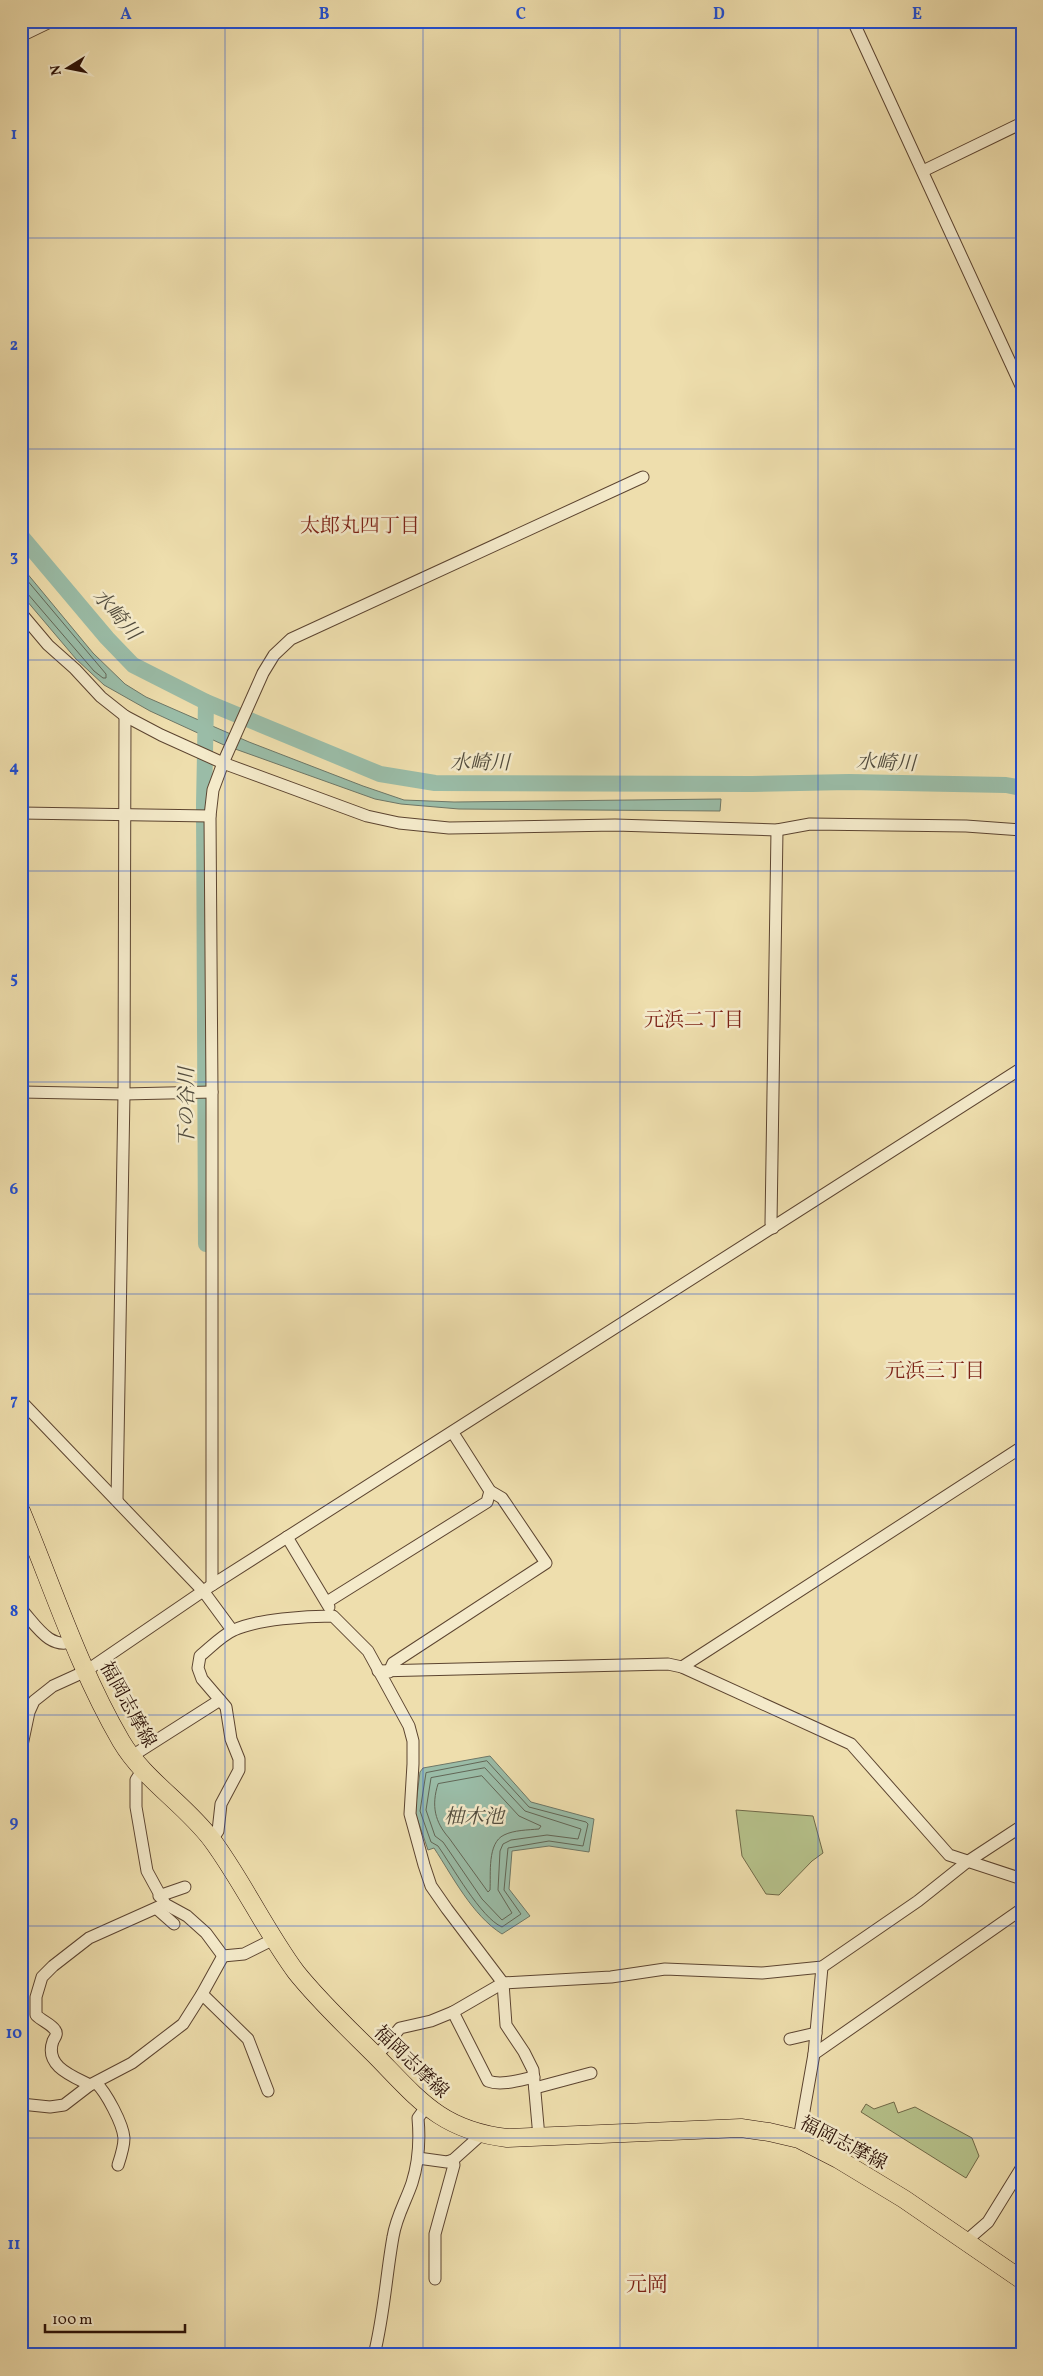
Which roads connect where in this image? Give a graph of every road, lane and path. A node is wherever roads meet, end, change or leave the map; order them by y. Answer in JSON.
{"nodes":[{"id":1,"x":52,"y":21,"type":"edge"},
{"id":2,"x":855,"y":22,"type":"edge"},
{"id":3,"x":21,"y":36,"type":"edge"},
{"id":4,"x":1022,"y":123,"type":"edge"},
{"id":5,"x":923,"y":170,"type":"junction"},
{"id":6,"x":1022,"y":388,"type":"edge"},
{"id":7,"x":644,"y":477,"type":"dead end"},
{"id":8,"x":21,"y":613,"type":"edge"},
{"id":9,"x":125,"y":716,"type":"junction"},
{"id":10,"x":224,"y":760,"type":"junction"},
{"id":11,"x":21,"y":813,"type":"edge"},
{"id":12,"x":126,"y":814,"type":"junction"},
{"id":13,"x":206,"y":816,"type":"junction"},
{"id":14,"x":777,"y":830,"type":"junction"},
{"id":15,"x":1022,"y":830,"type":"edge"},
{"id":16,"x":1022,"y":1068,"type":"edge"},
{"id":17,"x":21,"y":1092,"type":"edge"},
{"id":18,"x":206,"y":1093,"type":"junction"},
{"id":19,"x":124,"y":1094,"type":"junction"},
{"id":20,"x":773,"y":1228,"type":"junction"},
{"id":21,"x":21,"y":1401,"type":"edge"},
{"id":22,"x":452,"y":1433,"type":"junction"},
{"id":23,"x":1022,"y":1447,"type":"edge"},
{"id":24,"x":490,"y":1491,"type":"junction"},
{"id":25,"x":117,"y":1500,"type":"junction"},
{"id":26,"x":21,"y":1511,"type":"edge"},
{"id":27,"x":287,"y":1537,"type":"junction"},
{"id":28,"x":29,"y":1549,"type":"edge"},
{"id":29,"x":208,"y":1588,"type":"junction"},
{"id":30,"x":327,"y":1602,"type":"junction"},
{"id":31,"x":21,"y":1609,"type":"edge"},
{"id":32,"x":333,"y":1616,"type":"junction"},
{"id":33,"x":232,"y":1630,"type":"junction"},
{"id":34,"x":74,"y":1641,"type":"junction"},
{"id":35,"x":682,"y":1668,"type":"junction"},
{"id":36,"x":86,"y":1671,"type":"junction"},
{"id":37,"x":384,"y":1671,"type":"junction"},
{"id":38,"x":220,"y":1700,"type":"junction"},
{"id":39,"x":21,"y":1750,"type":"edge"},
{"id":40,"x":137,"y":1763,"type":"junction"},
{"id":41,"x":1022,"y":1826,"type":"edge"},
{"id":42,"x":212,"y":1840,"type":"junction"},
{"id":43,"x":967,"y":1862,"type":"junction"},
{"id":44,"x":1022,"y":1879,"type":"edge"},
{"id":45,"x":185,"y":1887,"type":"dead end"},
{"id":46,"x":160,"y":1903,"type":"junction"},
{"id":47,"x":1022,"y":1909,"type":"edge"},
{"id":48,"x":174,"y":1924,"type":"dead end"},
{"id":49,"x":274,"y":1939,"type":"junction"},
{"id":50,"x":223,"y":1956,"type":"junction"},
{"id":51,"x":822,"y":1966,"type":"junction"},
{"id":52,"x":503,"y":1983,"type":"junction"},
{"id":53,"x":202,"y":1994,"type":"junction"},
{"id":54,"x":453,"y":2012,"type":"junction"},
{"id":55,"x":816,"y":2033,"type":"junction"},
{"id":56,"x":790,"y":2039,"type":"dead end"},
{"id":57,"x":814,"y":2054,"type":"junction"},
{"id":58,"x":376,"y":2057,"type":"junction"},
{"id":59,"x":591,"y":2073,"type":"dead end"},
{"id":60,"x":535,"y":2082,"type":"junction"},
{"id":61,"x":93,"y":2084,"type":"junction"},
{"id":62,"x":268,"y":2092,"type":"dead end"},
{"id":63,"x":21,"y":2104,"type":"edge"},
{"id":64,"x":426,"y":2107,"type":"junction"},
{"id":65,"x":482,"y":2134,"type":"junction"},
{"id":66,"x":539,"y":2137,"type":"junction"},
{"id":67,"x":799,"y":2139,"type":"junction"},
{"id":68,"x":418,"y":2158,"type":"junction"},
{"id":69,"x":453,"y":2160,"type":"junction"},
{"id":70,"x":118,"y":2165,"type":"dead end"},
{"id":71,"x":1022,"y":2167,"type":"edge"},
{"id":72,"x":966,"y":2241,"type":"junction"},
{"id":73,"x":435,"y":2279,"type":"dead end"},
{"id":74,"x":1022,"y":2280,"type":"edge"},
{"id":75,"x":374,"y":2355,"type":"edge"}],
"edges":[{"from":1,"to":3,"type":"street"},
{"from":2,"to":5,"type":"street"},
{"from":4,"to":5,"type":"street"},
{"from":5,"to":6,"type":"street"},
{"from":7,"to":10,"type":"street"},
{"from":8,"to":9,"type":"street"},
{"from":9,"to":10,"type":"street"},
{"from":9,"to":12,"type":"street"},
{"from":10,"to":13,"type":"street"},
{"from":10,"to":14,"type":"street"},
{"from":11,"to":12,"type":"street"},
{"from":12,"to":13,"type":"street"},
{"from":12,"to":19,"type":"street"},
{"from":13,"to":18,"type":"street"},
{"from":14,"to":15,"type":"street"},
{"from":14,"to":20,"type":"street"},
{"from":16,"to":20,"type":"street"},
{"from":17,"to":19,"type":"street"},
{"from":18,"to":19,"type":"street"},
{"from":18,"to":29,"type":"street"},
{"from":19,"to":25,"type":"street"},
{"from":20,"to":22,"type":"street"},
{"from":21,"to":25,"type":"street"},
{"from":22,"to":24,"type":"street"},
{"from":22,"to":27,"type":"street"},
{"from":23,"to":35,"type":"street"},
{"from":24,"to":30,"type":"street"},
{"from":24,"to":37,"type":"street"},
{"from":25,"to":29,"type":"street"},
{"from":26,"to":28,"type":"main road","name":"福岡志摩線"},
{"from":27,"to":29,"type":"street"},
{"from":27,"to":30,"type":"street"},
{"from":28,"to":34,"type":"main road","name":"福岡志摩線"},
{"from":29,"to":33,"type":"street"},
{"from":29,"to":36,"type":"street"},
{"from":30,"to":32,"type":"street"},
{"from":31,"to":34,"type":"street"},
{"from":32,"to":33,"type":"street"},
{"from":32,"to":37,"type":"street"},
{"from":33,"to":38,"type":"street"},
{"from":34,"to":36,"type":"main road","name":"福岡志摩線"},
{"from":35,"to":37,"type":"street"},
{"from":35,"to":43,"type":"street"},
{"from":36,"to":39,"type":"street"},
{"from":36,"to":40,"type":"main road","name":"福岡志摩線"},
{"from":37,"to":52,"type":"street"},
{"from":38,"to":40,"type":"street"},
{"from":38,"to":42,"type":"street"},
{"from":40,"to":42,"type":"main road","name":"福岡志摩線"},
{"from":40,"to":46,"type":"street"},
{"from":41,"to":43,"type":"street"},
{"from":42,"to":49,"type":"main road","name":"福岡志摩線"},
{"from":43,"to":44,"type":"street"},
{"from":43,"to":51,"type":"street"},
{"from":45,"to":46,"type":"street"},
{"from":46,"to":48,"type":"street"},
{"from":46,"to":50,"type":"street"},
{"from":46,"to":61,"type":"street"},
{"from":47,"to":57,"type":"street"},
{"from":49,"to":50,"type":"street"},
{"from":49,"to":58,"type":"main road","name":"福岡志摩線"},
{"from":50,"to":53,"type":"street"},
{"from":51,"to":52,"type":"street"},
{"from":51,"to":55,"type":"street"},
{"from":52,"to":54,"type":"street"},
{"from":52,"to":60,"type":"street"},
{"from":53,"to":61,"type":"street"},
{"from":53,"to":62,"type":"street"},
{"from":54,"to":58,"type":"street"},
{"from":54,"to":60,"type":"street"},
{"from":55,"to":56,"type":"street"},
{"from":55,"to":57,"type":"street"},
{"from":57,"to":67,"type":"street"},
{"from":58,"to":64,"type":"main road","name":"福岡志摩線"},
{"from":59,"to":60,"type":"street"},
{"from":60,"to":66,"type":"street"},
{"from":61,"to":63,"type":"street"},
{"from":61,"to":70,"type":"street"},
{"from":64,"to":65,"type":"main road","name":"福岡志摩線"},
{"from":64,"to":68,"type":"street"},
{"from":65,"to":66,"type":"main road","name":"福岡志摩線"},
{"from":65,"to":69,"type":"street"},
{"from":66,"to":67,"type":"main road","name":"福岡志摩線"},
{"from":67,"to":72,"type":"main road","name":"福岡志摩線"},
{"from":68,"to":69,"type":"street"},
{"from":68,"to":75,"type":"street"},
{"from":69,"to":73,"type":"street"},
{"from":71,"to":72,"type":"street"},
{"from":72,"to":74,"type":"main road","name":"福岡志摩線"}]}
